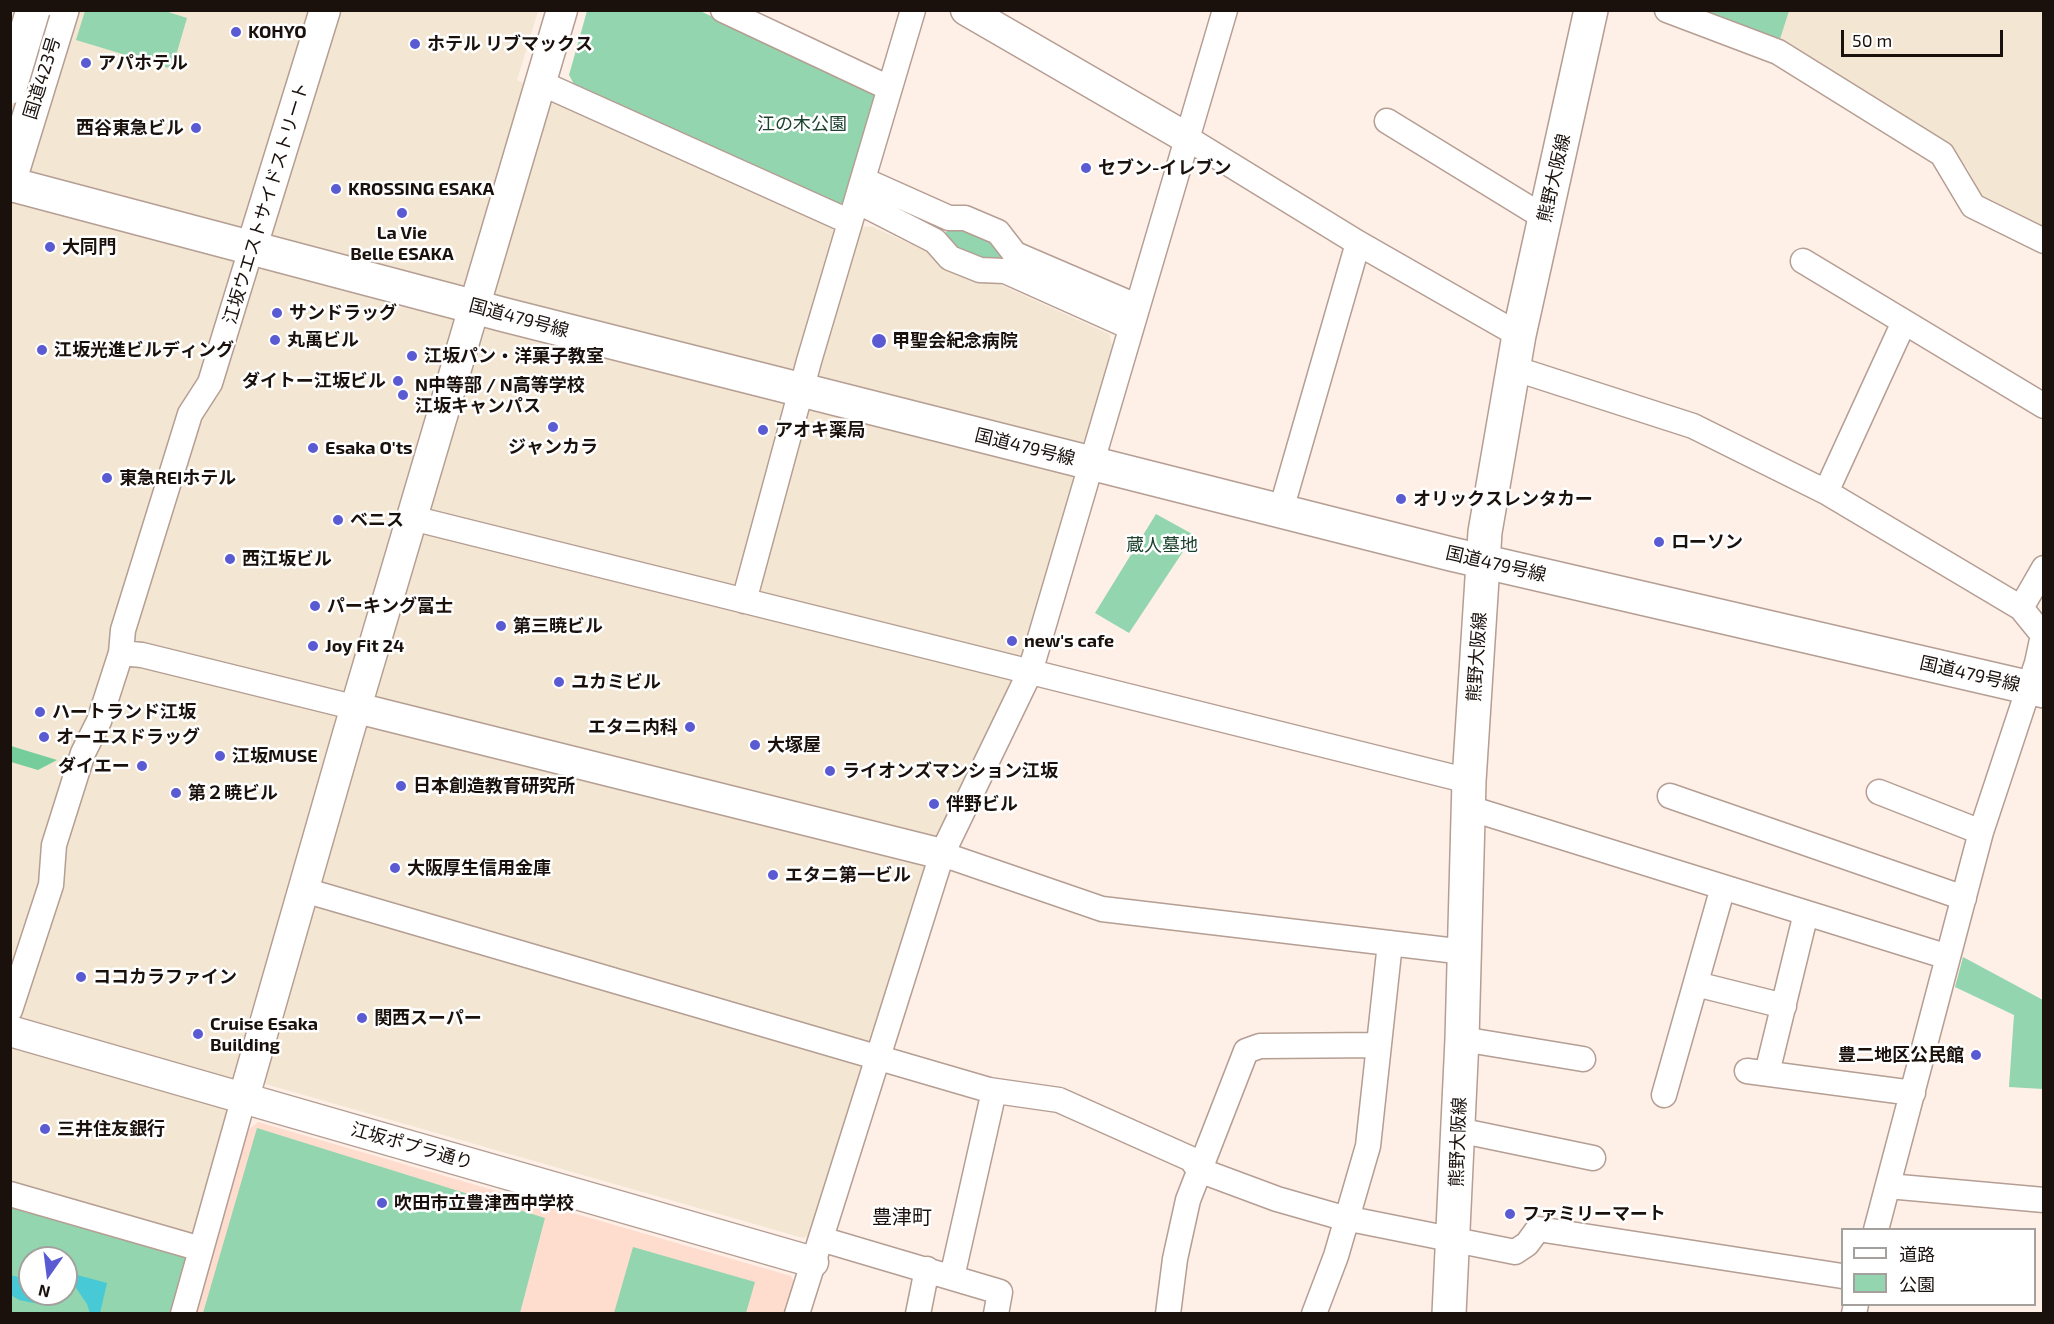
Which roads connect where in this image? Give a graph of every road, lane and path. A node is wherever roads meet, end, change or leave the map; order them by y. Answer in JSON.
{"nodes":[{"id":1,"x":324,"y":10,"type":"edge"},
{"id":2,"x":562,"y":10,"type":"edge"},
{"id":3,"x":723,"y":10,"type":"edge"},
{"id":4,"x":914,"y":10,"type":"edge"},
{"id":5,"x":966,"y":10,"type":"edge"},
{"id":6,"x":1225,"y":10,"type":"edge"},
{"id":7,"x":1591,"y":10,"type":"edge"},
{"id":8,"x":1667,"y":10,"type":"edge"},
{"id":9,"x":50,"y":16,"type":"edge"},
{"id":10,"x":10,"y":51,"type":"edge"},
{"id":11,"x":541,"y":83,"type":"junction"},
{"id":12,"x":10,"y":87,"type":"edge"},
{"id":13,"x":889,"y":88,"type":"junction"},
{"id":14,"x":1387,"y":122,"type":"dead end"},
{"id":15,"x":1187,"y":138,"type":"junction"},
{"id":16,"x":10,"y":179,"type":"edge"},
{"id":17,"x":10,"y":184,"type":"edge"},
{"id":18,"x":857,"y":201,"type":"junction"},
{"id":19,"x":1545,"y":218,"type":"junction"},
{"id":20,"x":2043,"y":241,"type":"edge"},
{"id":21,"x":1358,"y":243,"type":"junction"},
{"id":22,"x":252,"y":246,"type":"junction"},
{"id":23,"x":1803,"y":261,"type":"dead end"},
{"id":24,"x":474,"y":307,"type":"junction"},
{"id":25,"x":1133,"y":317,"type":"junction"},
{"id":26,"x":1904,"y":322,"type":"junction"},
{"id":27,"x":1519,"y":335,"type":"junction"},
{"id":28,"x":1513,"y":368,"type":"junction"},
{"id":29,"x":801,"y":391,"type":"junction"},
{"id":30,"x":2043,"y":406,"type":"edge"},
{"id":31,"x":1090,"y":464,"type":"junction"},
{"id":32,"x":1826,"y":492,"type":"junction"},
{"id":33,"x":1281,"y":510,"type":"junction"},
{"id":34,"x":412,"y":518,"type":"junction"},
{"id":35,"x":1483,"y":562,"type":"junction"},
{"id":36,"x":2043,"y":567,"type":"edge"},
{"id":37,"x":744,"y":602,"type":"junction"},
{"id":38,"x":2020,"y":608,"type":"junction"},
{"id":39,"x":121,"y":653,"type":"junction"},
{"id":40,"x":1030,"y":672,"type":"junction"},
{"id":41,"x":2036,"y":689,"type":"edge"},
{"id":42,"x":357,"y":708,"type":"junction"},
{"id":43,"x":1879,"y":792,"type":"dead end"},
{"id":44,"x":1469,"y":794,"type":"junction"},
{"id":45,"x":1670,"y":796,"type":"dead end"},
{"id":46,"x":1981,"y":832,"type":"junction"},
{"id":47,"x":942,"y":854,"type":"junction"},
{"id":48,"x":1723,"y":887,"type":"junction"},
{"id":49,"x":304,"y":890,"type":"junction"},
{"id":50,"x":1964,"y":898,"type":"junction"},
{"id":51,"x":1806,"y":913,"type":"junction"},
{"id":52,"x":1389,"y":943,"type":"junction"},
{"id":53,"x":1465,"y":952,"type":"junction"},
{"id":54,"x":1948,"y":957,"type":"junction"},
{"id":55,"x":1696,"y":984,"type":"junction"},
{"id":56,"x":1784,"y":1006,"type":"junction"},
{"id":57,"x":10,"y":1010,"type":"edge"},
{"id":58,"x":10,"y":1031,"type":"edge"},
{"id":59,"x":1462,"y":1039,"type":"junction"},
{"id":60,"x":1379,"y":1045,"type":"junction"},
{"id":61,"x":878,"y":1057,"type":"junction"},
{"id":62,"x":1583,"y":1059,"type":"dead end"},
{"id":63,"x":994,"y":1091,"type":"junction"},
{"id":64,"x":1913,"y":1093,"type":"junction"},
{"id":65,"x":1664,"y":1095,"type":"dead end"},
{"id":66,"x":244,"y":1097,"type":"junction"},
{"id":67,"x":1458,"y":1130,"type":"junction"},
{"id":68,"x":1593,"y":1158,"type":"dead end"},
{"id":69,"x":1199,"y":1170,"type":"junction"},
{"id":70,"x":1888,"y":1186,"type":"junction"},
{"id":71,"x":10,"y":1194,"type":"edge"},
{"id":72,"x":2043,"y":1200,"type":"edge"},
{"id":73,"x":1347,"y":1218,"type":"junction"},
{"id":74,"x":1877,"y":1228,"type":"edge"},
{"id":75,"x":1454,"y":1239,"type":"junction"},
{"id":76,"x":201,"y":1249,"type":"junction"},
{"id":77,"x":817,"y":1251,"type":"junction"},
{"id":78,"x":927,"y":1269,"type":"junction"},
{"id":79,"x":1841,"y":1276,"type":"edge"},
{"id":80,"x":952,"y":1277,"type":"junction"},
{"id":81,"x":183,"y":1314,"type":"edge"},
{"id":82,"x":796,"y":1314,"type":"edge"},
{"id":83,"x":918,"y":1314,"type":"edge"},
{"id":84,"x":996,"y":1314,"type":"edge"},
{"id":85,"x":1168,"y":1314,"type":"edge"},
{"id":86,"x":1314,"y":1314,"type":"edge"},
{"id":87,"x":1449,"y":1314,"type":"edge"}],
"edges":[{"from":1,"to":22,"type":"street","name":"江坂ウエストサイドストリート"},
{"from":2,"to":11,"type":"street"},
{"from":3,"to":13,"type":"street"},
{"from":4,"to":13,"type":"street"},
{"from":5,"to":15,"type":"street"},
{"from":6,"to":15,"type":"street"},
{"from":7,"to":19,"type":"main road","name":"熊野大阪線"},
{"from":8,"to":20,"type":"street"},
{"from":9,"to":10,"type":"street"},
{"from":9,"to":12,"type":"main road","bridge":true},
{"from":9,"to":16,"type":"main road","name":"国道423号"},
{"from":11,"to":18,"type":"street"},
{"from":11,"to":24,"type":"street"},
{"from":13,"to":18,"type":"street"},
{"from":14,"to":19,"type":"street"},
{"from":15,"to":21,"type":"street"},
{"from":15,"to":25,"type":"street"},
{"from":17,"to":22,"type":"main road","name":"国道479号線"},
{"from":18,"to":25,"type":"street"},
{"from":18,"to":25,"type":"street"},
{"from":18,"to":29,"type":"street"},
{"from":19,"to":27,"type":"main road","name":"熊野大阪線"},
{"from":21,"to":27,"type":"street"},
{"from":21,"to":33,"type":"street"},
{"from":22,"to":24,"type":"main road","name":"国道479号線"},
{"from":22,"to":39,"type":"street","name":"江坂ウエストサイドストリート"},
{"from":23,"to":26,"type":"street"},
{"from":24,"to":29,"type":"main road","name":"国道479号線"},
{"from":24,"to":34,"type":"street"},
{"from":25,"to":31,"type":"street"},
{"from":26,"to":30,"type":"street"},
{"from":26,"to":32,"type":"street"},
{"from":27,"to":28,"type":"main road","name":"熊野大阪線"},
{"from":28,"to":32,"type":"street"},
{"from":28,"to":35,"type":"main road","name":"熊野大阪線"},
{"from":29,"to":31,"type":"main road","name":"国道479号線"},
{"from":29,"to":37,"type":"street"},
{"from":31,"to":33,"type":"main road","name":"国道479号線"},
{"from":31,"to":40,"type":"street"},
{"from":32,"to":38,"type":"street"},
{"from":33,"to":35,"type":"main road","name":"国道479号線"},
{"from":34,"to":37,"type":"street"},
{"from":34,"to":42,"type":"street"},
{"from":35,"to":41,"type":"main road","name":"国道479号線"},
{"from":35,"to":44,"type":"main road","name":"熊野大阪線"},
{"from":36,"to":38,"type":"street"},
{"from":37,"to":40,"type":"street"},
{"from":38,"to":41,"type":"street"},
{"from":39,"to":42,"type":"street"},
{"from":39,"to":57,"type":"street","name":"江坂ウエストサイドストリート"},
{"from":40,"to":44,"type":"street"},
{"from":40,"to":47,"type":"street"},
{"from":41,"to":46,"type":"street"},
{"from":42,"to":47,"type":"street"},
{"from":42,"to":49,"type":"street"},
{"from":43,"to":46,"type":"street"},
{"from":44,"to":48,"type":"street"},
{"from":44,"to":53,"type":"main road","name":"熊野大阪線"},
{"from":45,"to":50,"type":"street"},
{"from":46,"to":50,"type":"street"},
{"from":47,"to":52,"type":"street"},
{"from":47,"to":61,"type":"street"},
{"from":48,"to":51,"type":"street"},
{"from":48,"to":55,"type":"street"},
{"from":49,"to":61,"type":"street"},
{"from":49,"to":66,"type":"street"},
{"from":50,"to":54,"type":"street"},
{"from":51,"to":54,"type":"street"},
{"from":51,"to":56,"type":"street"},
{"from":52,"to":53,"type":"street"},
{"from":52,"to":60,"type":"street"},
{"from":53,"to":59,"type":"main road","name":"熊野大阪線"},
{"from":54,"to":64,"type":"street"},
{"from":55,"to":56,"type":"street"},
{"from":55,"to":65,"type":"street"},
{"from":56,"to":64,"type":"street"},
{"from":58,"to":66,"type":"street","name":"江坂ポプラ通り"},
{"from":59,"to":62,"type":"street"},
{"from":59,"to":67,"type":"main road","name":"熊野大阪線"},
{"from":60,"to":69,"type":"street"},
{"from":60,"to":73,"type":"street"},
{"from":61,"to":63,"type":"street"},
{"from":61,"to":77,"type":"street"},
{"from":63,"to":69,"type":"street"},
{"from":63,"to":80,"type":"street"},
{"from":64,"to":70,"type":"street"},
{"from":66,"to":76,"type":"street"},
{"from":66,"to":77,"type":"street","name":"江坂ポプラ通り"},
{"from":67,"to":68,"type":"street"},
{"from":67,"to":75,"type":"main road","name":"熊野大阪線"},
{"from":69,"to":73,"type":"street"},
{"from":69,"to":85,"type":"street"},
{"from":70,"to":72,"type":"street"},
{"from":70,"to":74,"type":"street"},
{"from":71,"to":76,"type":"street"},
{"from":73,"to":75,"type":"street"},
{"from":73,"to":86,"type":"street"},
{"from":75,"to":79,"type":"street"},
{"from":75,"to":87,"type":"main road","name":"熊野大阪線"},
{"from":76,"to":81,"type":"street"},
{"from":77,"to":78,"type":"street"},
{"from":77,"to":82,"type":"street"},
{"from":78,"to":80,"type":"street"},
{"from":78,"to":83,"type":"street"},
{"from":80,"to":84,"type":"street"}]}
